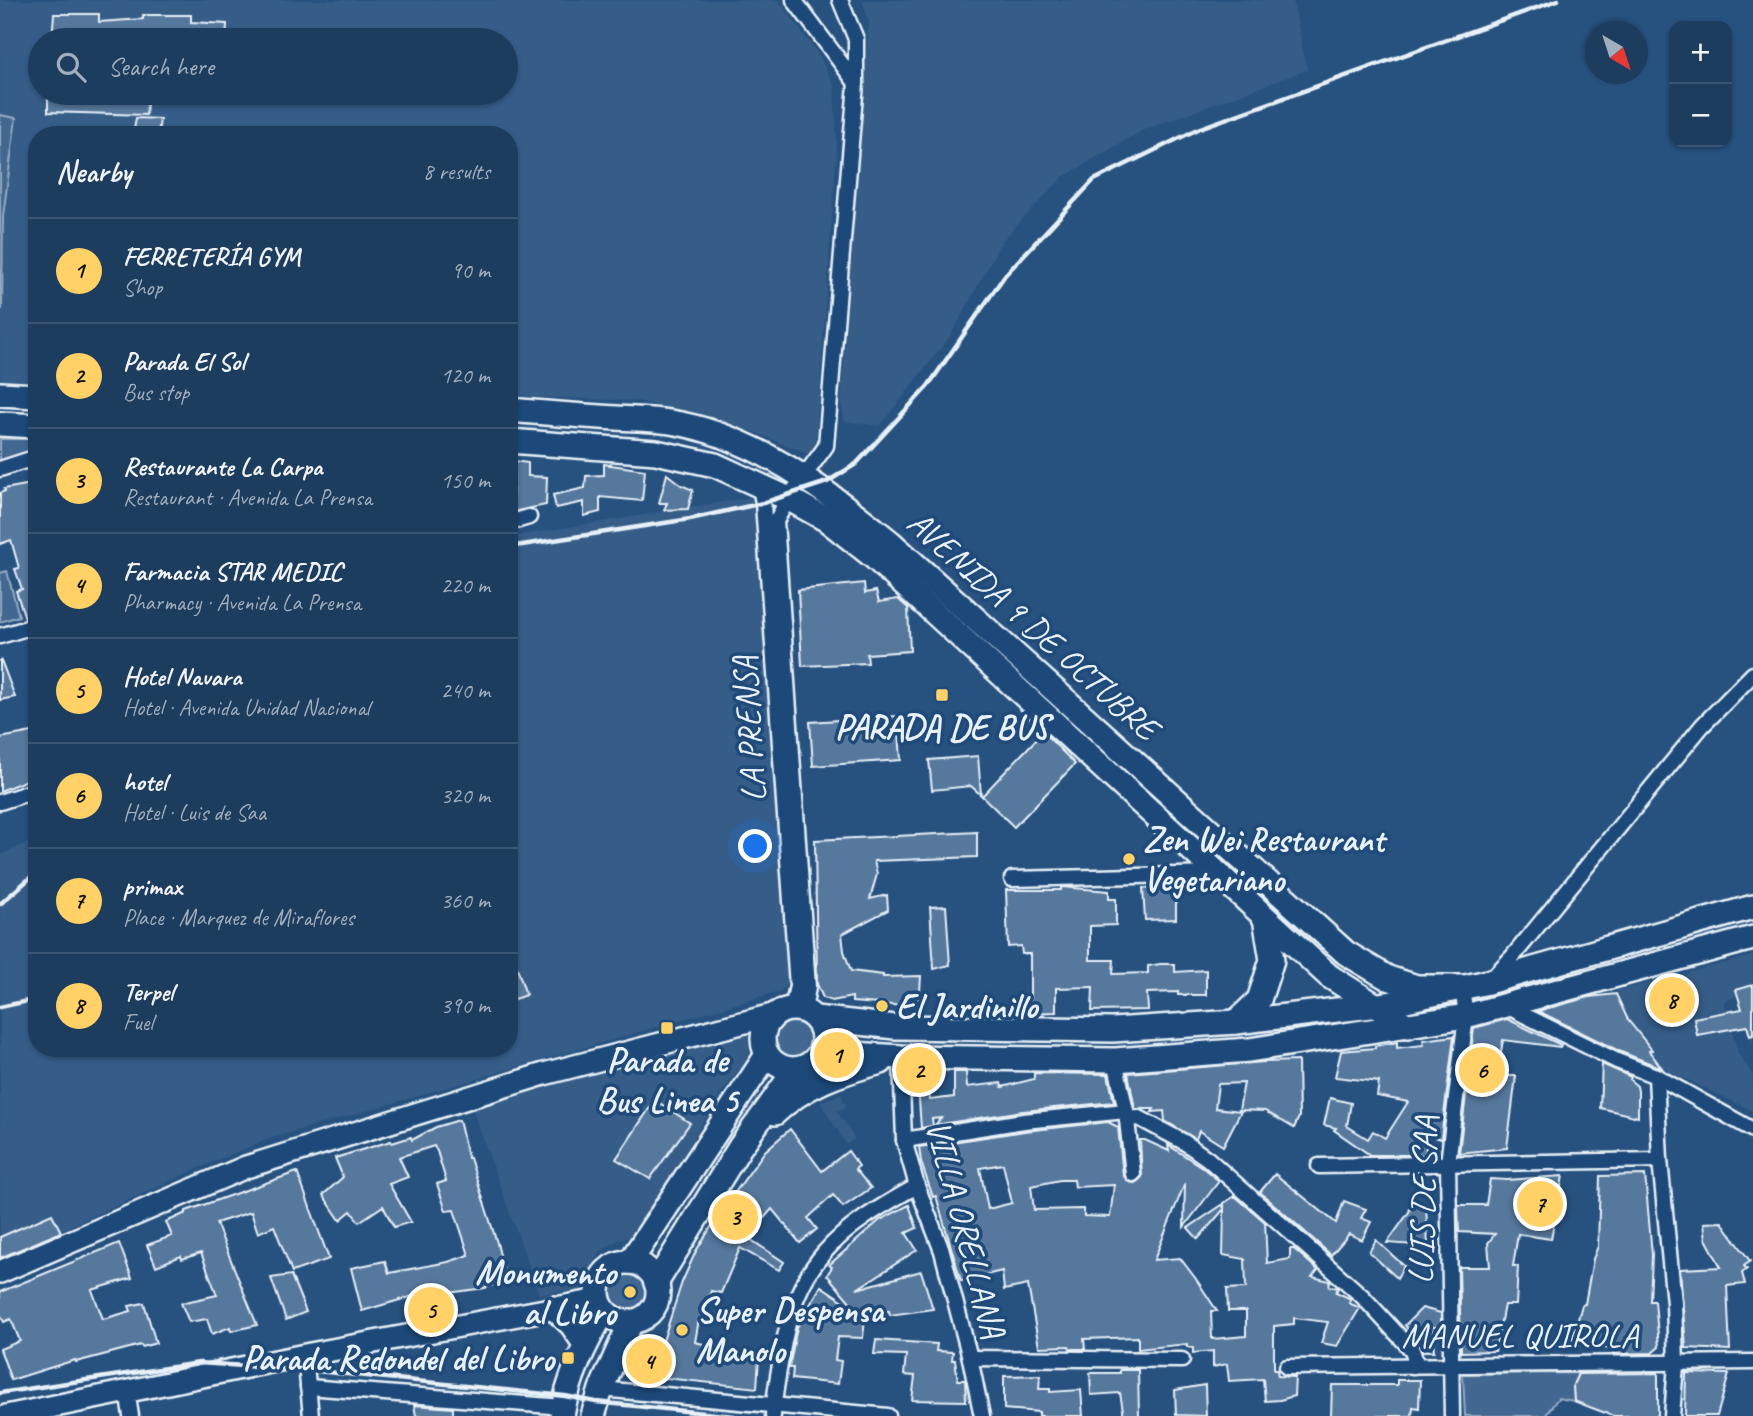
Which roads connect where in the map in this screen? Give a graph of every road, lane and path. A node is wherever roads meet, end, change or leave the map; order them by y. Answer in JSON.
{"nodes":[{"id":1,"x":794,"y":0,"type":"edge"},
{"id":2,"x":840,"y":0,"type":"edge"},
{"id":3,"x":856,"y":83,"type":"junction"},
{"id":4,"x":0,"y":394,"type":"edge"},
{"id":5,"x":28,"y":396,"type":"edge"},
{"id":6,"x":518,"y":411,"type":"edge"},
{"id":7,"x":0,"y":424,"type":"edge"},
{"id":8,"x":28,"y":426,"type":"edge"},
{"id":9,"x":518,"y":442,"type":"edge"},
{"id":10,"x":28,"y":460,"type":"edge"},
{"id":11,"x":0,"y":469,"type":"edge"},
{"id":12,"x":804,"y":478,"type":"junction"},
{"id":13,"x":760,"y":487,"type":"junction"},
{"id":14,"x":789,"y":499,"type":"junction"},
{"id":15,"x":529,"y":517,"type":"dead end"},
{"id":16,"x":518,"y":520,"type":"edge"},
{"id":17,"x":28,"y":628,"type":"edge"},
{"id":18,"x":0,"y":636,"type":"edge"},
{"id":19,"x":1753,"y":674,"type":"edge"},
{"id":20,"x":28,"y":793,"type":"edge"},
{"id":21,"x":0,"y":802,"type":"edge"},
{"id":22,"x":1219,"y":873,"type":"junction"},
{"id":23,"x":1012,"y":879,"type":"dead end"},
{"id":24,"x":1753,"y":907,"type":"edge"},
{"id":25,"x":1265,"y":918,"type":"junction"},
{"id":26,"x":1753,"y":938,"type":"edge"},
{"id":27,"x":1488,"y":982,"type":"junction"},
{"id":28,"x":1462,"y":987,"type":"junction"},
{"id":29,"x":1378,"y":1006,"type":"junction"},
{"id":30,"x":1506,"y":1006,"type":"junction"},
{"id":31,"x":798,"y":1013,"type":"junction"},
{"id":32,"x":1466,"y":1016,"type":"junction"},
{"id":33,"x":1236,"y":1022,"type":"junction"},
{"id":34,"x":1408,"y":1026,"type":"junction"},
{"id":35,"x":821,"y":1052,"type":"junction"},
{"id":36,"x":767,"y":1055,"type":"junction"},
{"id":37,"x":901,"y":1057,"type":"junction"},
{"id":38,"x":1115,"y":1060,"type":"junction"},
{"id":39,"x":796,"y":1069,"type":"junction"},
{"id":40,"x":1656,"y":1076,"type":"junction"},
{"id":41,"x":1126,"y":1115,"type":"junction"},
{"id":42,"x":1753,"y":1130,"type":"edge"},
{"id":43,"x":904,"y":1140,"type":"junction"},
{"id":44,"x":740,"y":1147,"type":"junction"},
{"id":45,"x":1660,"y":1160,"type":"junction"},
{"id":46,"x":1448,"y":1163,"type":"junction"},
{"id":47,"x":1319,"y":1166,"type":"dead end"},
{"id":48,"x":1133,"y":1174,"type":"dead end"},
{"id":49,"x":917,"y":1186,"type":"junction"},
{"id":50,"x":630,"y":1262,"type":"junction"},
{"id":51,"x":0,"y":1272,"type":"edge"},
{"id":52,"x":656,"y":1283,"type":"junction"},
{"id":53,"x":601,"y":1305,"type":"junction"},
{"id":54,"x":554,"y":1308,"type":"junction"},
{"id":55,"x":631,"y":1322,"type":"junction"},
{"id":56,"x":585,"y":1344,"type":"junction"},
{"id":57,"x":305,"y":1355,"type":"junction"},
{"id":58,"x":971,"y":1358,"type":"junction"},
{"id":59,"x":1182,"y":1360,"type":"dead end"},
{"id":60,"x":1753,"y":1362,"type":"edge"},
{"id":61,"x":1676,"y":1364,"type":"junction"},
{"id":62,"x":1413,"y":1366,"type":"junction"},
{"id":63,"x":1451,"y":1366,"type":"junction"},
{"id":64,"x":1287,"y":1367,"type":"dead end"},
{"id":65,"x":308,"y":1387,"type":"junction"},
{"id":66,"x":601,"y":1389,"type":"junction"},
{"id":67,"x":127,"y":1390,"type":"junction"},
{"id":68,"x":773,"y":1410,"type":"edge"},
{"id":69,"x":562,"y":1411,"type":"edge"},
{"id":70,"x":6,"y":1416,"type":"edge"},
{"id":71,"x":131,"y":1416,"type":"edge"},
{"id":72,"x":311,"y":1416,"type":"edge"},
{"id":73,"x":593,"y":1416,"type":"edge"},
{"id":74,"x":888,"y":1416,"type":"edge"},
{"id":75,"x":982,"y":1416,"type":"edge"},
{"id":76,"x":1452,"y":1416,"type":"edge"},
{"id":77,"x":1672,"y":1416,"type":"edge"}],
"edges":[{"from":1,"to":3,"type":"street"},
{"from":2,"to":3,"type":"street","name":"LA PRENSA"},
{"from":3,"to":12,"type":"street","name":"LA PRENSA"},
{"from":4,"to":5,"type":"main road"},
{"from":6,"to":12,"type":"main road","name":"AVENIDA 9 DE OCTUBRE"},
{"from":7,"to":8,"type":"main road"},
{"from":9,"to":13,"type":"main road","name":"AVENIDA 9 DE OCTUBRE"},
{"from":10,"to":11,"type":"street"},
{"from":12,"to":14,"type":"street","name":"LA PRENSA"},
{"from":12,"to":28,"type":"main road","name":"AVENIDA 9 DE OCTUBRE"},
{"from":13,"to":14,"type":"main road","name":"AVENIDA 9 DE OCTUBRE"},
{"from":13,"to":31,"type":"street","name":"LA PRENSA"},
{"from":14,"to":22,"type":"main road","name":"AVENIDA 9 DE OCTUBRE"},
{"from":14,"to":31,"type":"street","name":"LA PRENSA"},
{"from":15,"to":16,"type":"street"},
{"from":17,"to":18,"type":"street"},
{"from":19,"to":27,"type":"street"},
{"from":20,"to":21,"type":"street"},
{"from":22,"to":23,"type":"street"},
{"from":22,"to":25,"type":"main road","name":"AVENIDA 9 DE OCTUBRE"},
{"from":24,"to":27,"type":"main road"},
{"from":25,"to":29,"type":"main road","name":"AVENIDA 9 DE OCTUBRE"},
{"from":25,"to":33,"type":"main road"},
{"from":26,"to":30,"type":"main road"},
{"from":27,"to":28,"type":"main road"},
{"from":28,"to":29,"type":"main road"},
{"from":28,"to":32,"type":"street","name":"LUIS DE SAA"},
{"from":29,"to":33,"type":"main road"},
{"from":29,"to":34,"type":"main road","name":"AVENIDA 9 DE OCTUBRE"},
{"from":30,"to":32,"type":"main road"},
{"from":30,"to":40,"type":"street"},
{"from":31,"to":33,"type":"main road"},
{"from":31,"to":35,"type":"main road"},
{"from":31,"to":36,"type":"main road"},
{"from":31,"to":51,"type":"street"},
{"from":32,"to":34,"type":"main road"},
{"from":32,"to":46,"type":"street","name":"LUIS DE SAA"},
{"from":34,"to":38,"type":"main road"},
{"from":35,"to":37,"type":"main road"},
{"from":35,"to":39,"type":"main road"},
{"from":36,"to":39,"type":"main road"},
{"from":36,"to":50,"type":"main road"},
{"from":37,"to":38,"type":"main road"},
{"from":37,"to":43,"type":"street","name":"VILLA ORELLANA"},
{"from":37,"to":44,"type":"main road"},
{"from":38,"to":41,"type":"street"},
{"from":39,"to":44,"type":"main road"},
{"from":40,"to":42,"type":"street"},
{"from":40,"to":45,"type":"street"},
{"from":41,"to":43,"type":"street"},
{"from":41,"to":48,"type":"street"},
{"from":41,"to":62,"type":"street"},
{"from":43,"to":49,"type":"street","name":"VILLA ORELLANA"},
{"from":44,"to":52,"type":"main road"},
{"from":45,"to":46,"type":"street"},
{"from":45,"to":61,"type":"street"},
{"from":46,"to":47,"type":"street"},
{"from":46,"to":63,"type":"street","name":"LUIS DE SAA"},
{"from":49,"to":58,"type":"street","name":"VILLA ORELLANA"},
{"from":49,"to":68,"type":"street"},
{"from":50,"to":52,"type":"main road"},
{"from":50,"to":53,"type":"main road"},
{"from":52,"to":55,"type":"main road"},
{"from":53,"to":54,"type":"street"},
{"from":53,"to":55,"type":"main road"},
{"from":53,"to":56,"type":"main road"},
{"from":54,"to":56,"type":"main road"},
{"from":54,"to":57,"type":"street"},
{"from":55,"to":66,"type":"main road"},
{"from":56,"to":69,"type":"main road"},
{"from":57,"to":65,"type":"street"},
{"from":57,"to":67,"type":"street"},
{"from":58,"to":59,"type":"street"},
{"from":58,"to":75,"type":"street","name":"VILLA ORELLANA"},
{"from":60,"to":61,"type":"street","name":"MANUEL QUIROLA"},
{"from":61,"to":63,"type":"street","name":"MANUEL QUIROLA"},
{"from":61,"to":77,"type":"street"},
{"from":62,"to":63,"type":"street","name":"MANUEL QUIROLA"},
{"from":62,"to":64,"type":"street","name":"MANUEL QUIROLA"},
{"from":63,"to":76,"type":"street","name":"LUIS DE SAA"},
{"from":65,"to":69,"type":"street"},
{"from":65,"to":72,"type":"street"},
{"from":66,"to":68,"type":"street"},
{"from":66,"to":73,"type":"main road"},
{"from":67,"to":70,"type":"street"},
{"from":67,"to":71,"type":"street"},
{"from":68,"to":74,"type":"street"}]}
